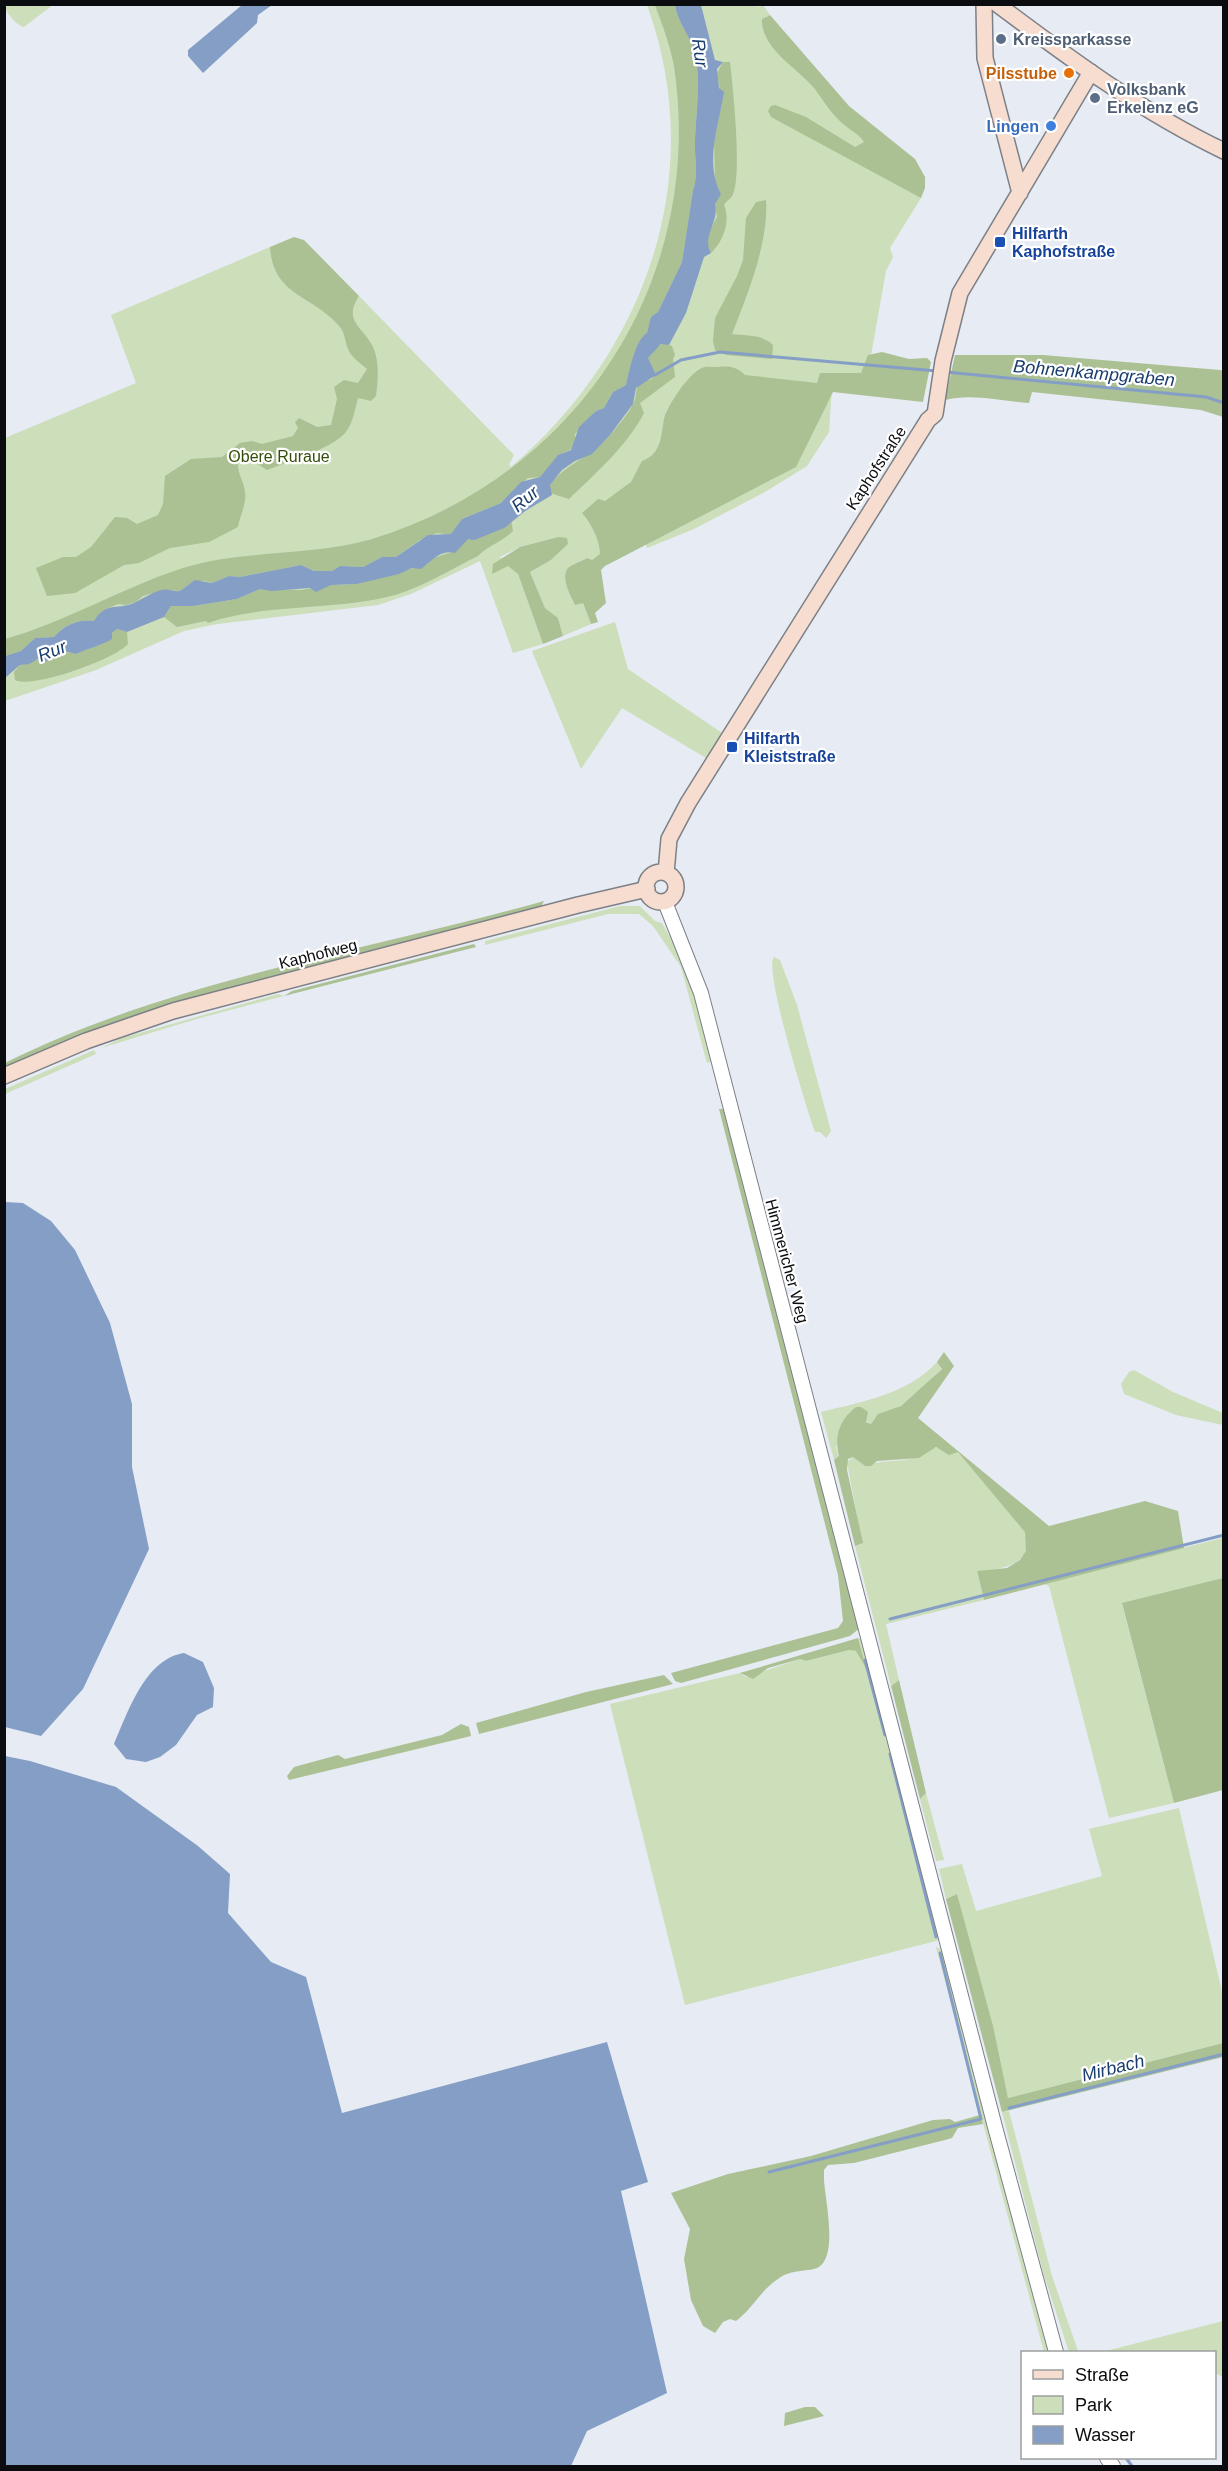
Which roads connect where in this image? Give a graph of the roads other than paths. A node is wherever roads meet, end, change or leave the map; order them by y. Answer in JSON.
{"nodes":[{"id":1,"x":984,"y":4,"type":"edge"},
{"id":2,"x":997,"y":4,"type":"edge"},
{"id":3,"x":1091,"y":72,"type":"junction"},
{"id":4,"x":1224,"y":151,"type":"edge"},
{"id":5,"x":1020,"y":193,"type":"junction"},
{"id":6,"x":666,"y":873,"type":"junction"},
{"id":7,"x":647,"y":889,"type":"junction"},
{"id":8,"x":665,"y":902,"type":"junction"},
{"id":9,"x":4,"y":1076,"type":"edge"},
{"id":10,"x":1056,"y":2351,"type":"edge"}],
"edges":[{"from":1,"to":5,"type":"main road"},
{"from":2,"to":3,"type":"main road"},
{"from":3,"to":4,"type":"main road"},
{"from":3,"to":5,"type":"main road","name":"Kaphofstraße"},
{"from":5,"to":6,"type":"main road","name":"Kaphofstraße"},
{"from":6,"to":7,"type":"main road"},
{"from":6,"to":8,"type":"main road"},
{"from":7,"to":8,"type":"main road"},
{"from":7,"to":9,"type":"main road","name":"Kaphofweg"},
{"from":8,"to":10,"type":"street","name":"Himmericher Weg"}]}
